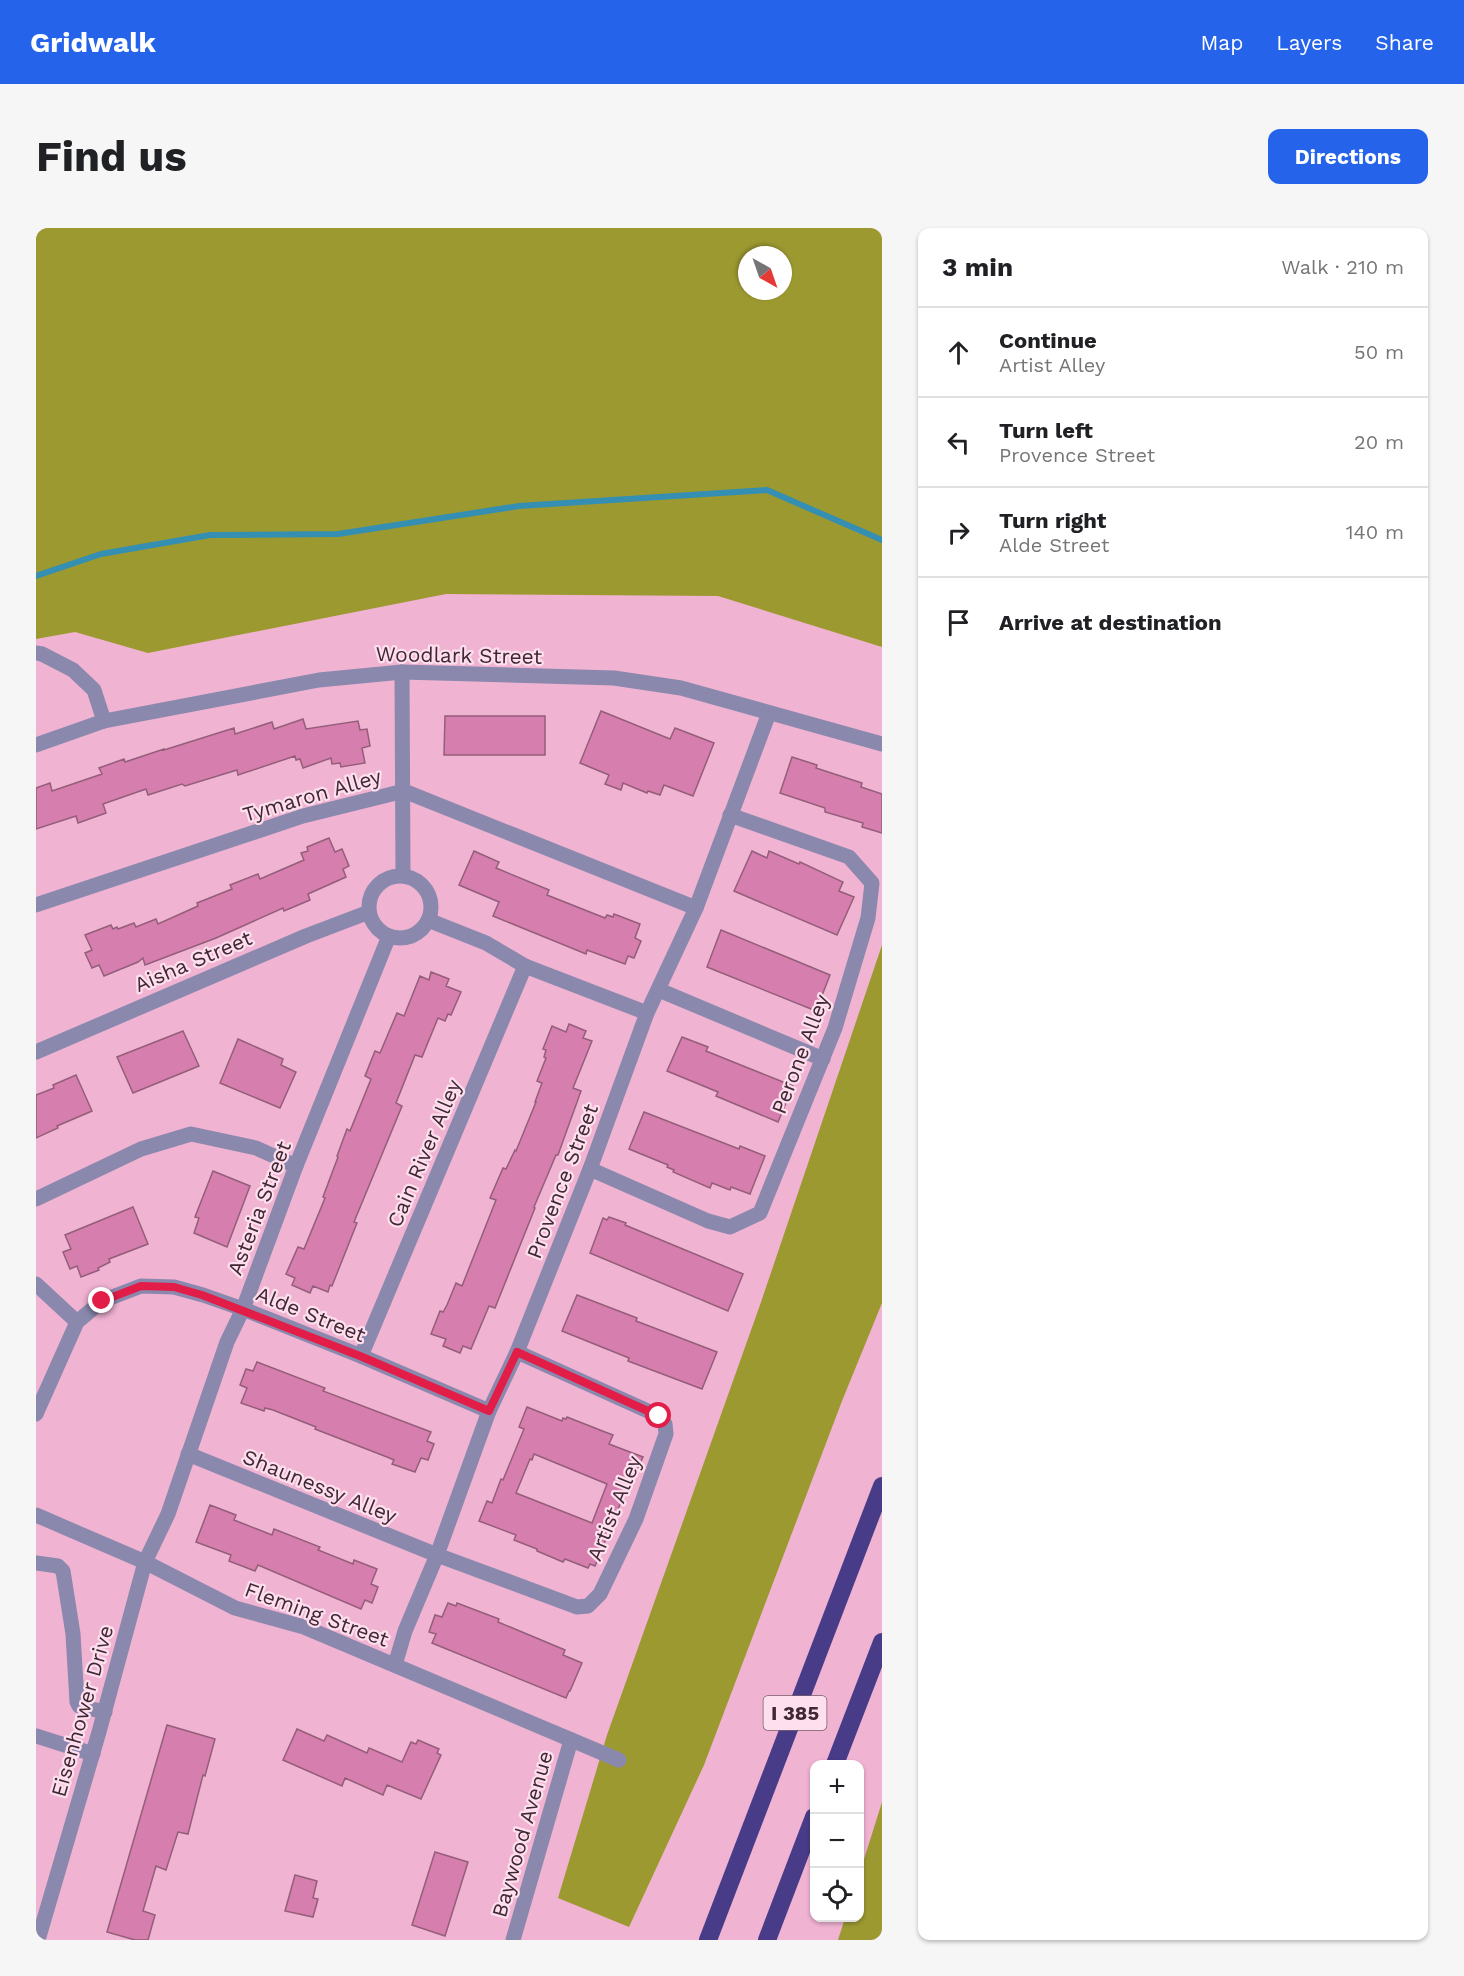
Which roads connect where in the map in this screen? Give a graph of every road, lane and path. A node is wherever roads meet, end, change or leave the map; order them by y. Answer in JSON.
{"nodes":[{"id":1,"x":36,"y":653,"type":"edge"},
{"id":2,"x":402,"y":672,"type":"junction"},
{"id":3,"x":769,"y":713,"type":"junction"},
{"id":4,"x":104,"y":721,"type":"junction"},
{"id":5,"x":882,"y":744,"type":"edge"},
{"id":6,"x":36,"y":745,"type":"edge"},
{"id":7,"x":404,"y":790,"type":"junction"},
{"id":8,"x":730,"y":815,"type":"junction"},
{"id":9,"x":403,"y":875,"type":"junction"},
{"id":10,"x":36,"y":905,"type":"edge"},
{"id":11,"x":696,"y":908,"type":"junction"},
{"id":12,"x":369,"y":912,"type":"junction"},
{"id":13,"x":428,"y":920,"type":"junction"},
{"id":14,"x":389,"y":936,"type":"junction"},
{"id":15,"x":525,"y":966,"type":"junction"},
{"id":16,"x":659,"y":990,"type":"junction"},
{"id":17,"x":647,"y":1013,"type":"junction"},
{"id":18,"x":36,"y":1052,"type":"edge"},
{"id":19,"x":823,"y":1059,"type":"junction"},
{"id":20,"x":296,"y":1166,"type":"junction"},
{"id":21,"x":590,"y":1169,"type":"junction"},
{"id":22,"x":36,"y":1199,"type":"edge"},
{"id":23,"x":36,"y":1284,"type":"edge"},
{"id":24,"x":243,"y":1309,"type":"junction"},
{"id":25,"x":77,"y":1323,"type":"junction"},
{"id":26,"x":517,"y":1352,"type":"junction"},
{"id":27,"x":360,"y":1356,"type":"junction"},
{"id":28,"x":489,"y":1411,"type":"junction"},
{"id":29,"x":36,"y":1414,"type":"edge"},
{"id":30,"x":188,"y":1454,"type":"junction"},
{"id":31,"x":882,"y":1486,"type":"edge"},
{"id":32,"x":36,"y":1515,"type":"edge"},
{"id":33,"x":436,"y":1556,"type":"junction"},
{"id":34,"x":145,"y":1562,"type":"junction"},
{"id":35,"x":36,"y":1563,"type":"edge"},
{"id":36,"x":882,"y":1642,"type":"edge"},
{"id":37,"x":395,"y":1665,"type":"junction"},
{"id":38,"x":105,"y":1712,"type":"junction"},
{"id":39,"x":36,"y":1736,"type":"edge"},
{"id":40,"x":571,"y":1740,"type":"junction"},
{"id":41,"x":93,"y":1754,"type":"junction"},
{"id":42,"x":620,"y":1760,"type":"dead end"},
{"id":43,"x":837,"y":1760,"type":"edge"},
{"id":44,"x":810,"y":1827,"type":"edge"},
{"id":45,"x":39,"y":1940,"type":"edge"},
{"id":46,"x":513,"y":1940,"type":"edge"},
{"id":47,"x":708,"y":1940,"type":"edge"},
{"id":48,"x":767,"y":1940,"type":"edge"}],
"edges":[{"from":1,"to":4,"type":"street"},
{"from":2,"to":3,"type":"street","name":"Woodlark Street"},
{"from":2,"to":4,"type":"street","name":"Woodlark Street"},
{"from":2,"to":7,"type":"street"},
{"from":3,"to":5,"type":"street","name":"Woodlark Street"},
{"from":3,"to":8,"type":"street","name":"Provence Street"},
{"from":4,"to":6,"type":"street","name":"Woodlark Street"},
{"from":7,"to":9,"type":"street"},
{"from":7,"to":10,"type":"street","name":"Tymaron Alley"},
{"from":7,"to":11,"type":"street","name":"Tymaron Alley"},
{"from":8,"to":11,"type":"street","name":"Provence Street"},
{"from":8,"to":19,"type":"street","name":"Perone Alley"},
{"from":9,"to":12,"type":"street"},
{"from":9,"to":13,"type":"street"},
{"from":11,"to":16,"type":"street","name":"Provence Street"},
{"from":12,"to":14,"type":"street"},
{"from":12,"to":18,"type":"street","name":"Aisha Street"},
{"from":13,"to":14,"type":"street"},
{"from":13,"to":15,"type":"street"},
{"from":14,"to":20,"type":"street","name":"Asteria Street"},
{"from":15,"to":17,"type":"street"},
{"from":15,"to":27,"type":"street","name":"Cain River Alley"},
{"from":16,"to":17,"type":"street","name":"Provence Street"},
{"from":16,"to":19,"type":"street"},
{"from":17,"to":21,"type":"street","name":"Provence Street"},
{"from":19,"to":21,"type":"street","name":"Perone Alley"},
{"from":20,"to":22,"type":"street"},
{"from":20,"to":24,"type":"street","name":"Asteria Street"},
{"from":21,"to":26,"type":"street","name":"Provence Street"},
{"from":23,"to":25,"type":"street"},
{"from":24,"to":25,"type":"street","name":"Alde Street"},
{"from":24,"to":27,"type":"street","name":"Alde Street"},
{"from":24,"to":30,"type":"street","name":"Asteria Street"},
{"from":25,"to":29,"type":"street","name":"Alde Street"},
{"from":26,"to":28,"type":"street","name":"Provence Street"},
{"from":26,"to":33,"type":"street","name":"Artist Alley"},
{"from":27,"to":28,"type":"street","name":"Alde Street"},
{"from":28,"to":33,"type":"street","name":"Provence Street"},
{"from":30,"to":33,"type":"street","name":"Shaunessy Alley"},
{"from":30,"to":34,"type":"street","name":"Asteria Street"},
{"from":31,"to":47,"type":"highway","number":"I 385"},
{"from":32,"to":34,"type":"street","name":"Fleming Street"},
{"from":33,"to":37,"type":"street","name":"Provence Street"},
{"from":34,"to":37,"type":"street","name":"Fleming Street"},
{"from":34,"to":38,"type":"street","name":"Eisenhower Drive"},
{"from":35,"to":38,"type":"street"},
{"from":36,"to":43,"type":"highway","number":"I 385"},
{"from":37,"to":40,"type":"street","name":"Fleming Street"},
{"from":38,"to":41,"type":"street","name":"Eisenhower Drive"},
{"from":39,"to":41,"type":"street"},
{"from":40,"to":42,"type":"street","name":"Fleming Street"},
{"from":40,"to":46,"type":"street","name":"Baywood Avenue"},
{"from":41,"to":45,"type":"street","name":"Eisenhower Drive"},
{"from":44,"to":48,"type":"highway"}]}
